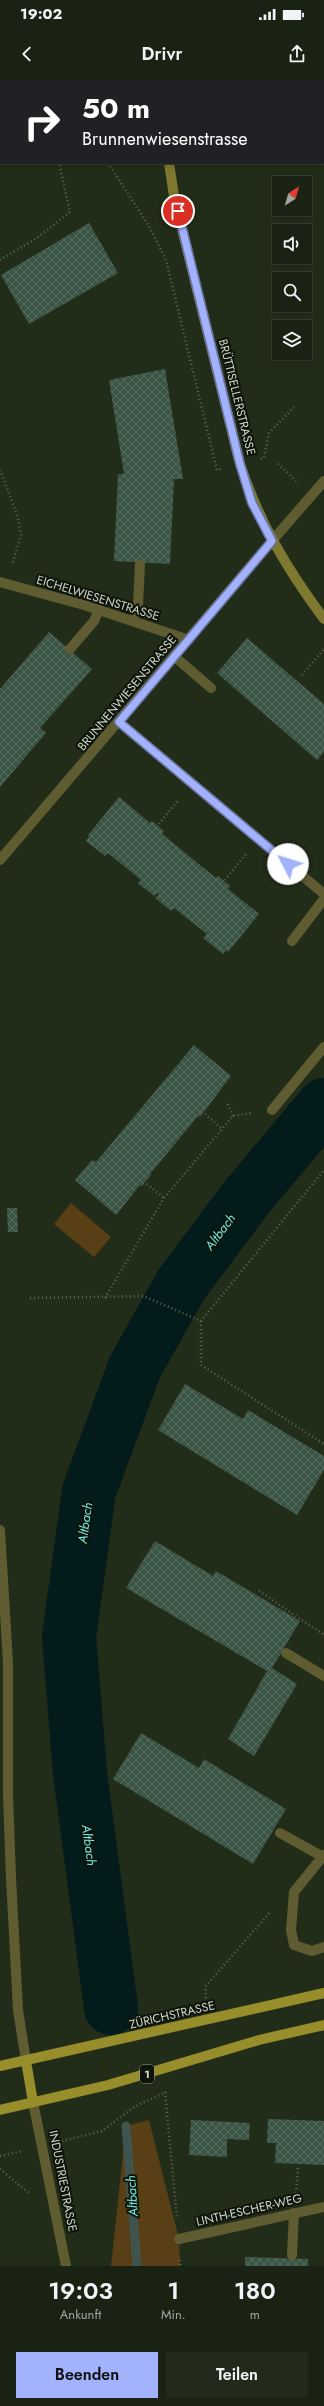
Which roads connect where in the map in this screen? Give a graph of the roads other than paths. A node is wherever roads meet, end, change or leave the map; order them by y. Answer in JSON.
{"nodes":[{"id":1,"x":169,"y":164,"type":"edge"},
{"id":2,"x":324,"y":482,"type":"edge"},
{"id":3,"x":272,"y":541,"type":"junction"},
{"id":4,"x":140,"y":564,"type":"dead end"},
{"id":5,"x":0,"y":582,"type":"edge"},
{"id":6,"x":99,"y":610,"type":"junction"},
{"id":7,"x":324,"y":619,"type":"edge"},
{"id":8,"x":133,"y":621,"type":"junction"},
{"id":9,"x":188,"y":640,"type":"junction"},
{"id":10,"x":70,"y":649,"type":"dead end"},
{"id":11,"x":174,"y":656,"type":"junction"},
{"id":12,"x":211,"y":688,"type":"dead end"},
{"id":13,"x":119,"y":722,"type":"junction"},
{"id":14,"x":0,"y":860,"type":"edge"},
{"id":15,"x":324,"y":894,"type":"edge"},
{"id":16,"x":324,"y":899,"type":"edge"},
{"id":17,"x":292,"y":942,"type":"dead end"},
{"id":18,"x":324,"y":1047,"type":"edge"},
{"id":19,"x":272,"y":1110,"type":"road end"},
{"id":20,"x":0,"y":1530,"type":"edge"},
{"id":21,"x":286,"y":1653,"type":"dead end"},
{"id":22,"x":324,"y":1676,"type":"edge"},
{"id":23,"x":280,"y":1832,"type":"dead end"},
{"id":24,"x":323,"y":1856,"type":"edge"},
{"id":25,"x":324,"y":1947,"type":"edge"},
{"id":26,"x":324,"y":1993,"type":"edge"},
{"id":27,"x":324,"y":2025,"type":"edge"},
{"id":28,"x":26,"y":2061,"type":"junction"},
{"id":29,"x":0,"y":2066,"type":"edge"},
{"id":30,"x":33,"y":2102,"type":"junction"},
{"id":31,"x":0,"y":2110,"type":"edge"},
{"id":32,"x":324,"y":2207,"type":"edge"},
{"id":33,"x":294,"y":2213,"type":"junction"},
{"id":34,"x":179,"y":2239,"type":"road end"},
{"id":35,"x":292,"y":2254,"type":"dead end"},
{"id":36,"x":66,"y":2266,"type":"edge"}],
"edges":[{"from":1,"to":3,"type":"street","name":"BRÜTTISELLERSTRASSE"},
{"from":2,"to":3,"type":"street","name":"BRUNNENWIESENSTRASSE"},
{"from":3,"to":7,"type":"street","name":"BRÜTTISELLERSTRASSE"},
{"from":3,"to":9,"type":"street","name":"BRUNNENWIESENSTRASSE"},
{"from":4,"to":8,"type":"street"},
{"from":5,"to":6,"type":"street","name":"EICHELWIESENSTRASSE"},
{"from":6,"to":8,"type":"street","name":"EICHELWIESENSTRASSE"},
{"from":6,"to":10,"type":"street"},
{"from":8,"to":9,"type":"street","name":"EICHELWIESENSTRASSE"},
{"from":9,"to":11,"type":"street","name":"BRUNNENWIESENSTRASSE"},
{"from":11,"to":12,"type":"street"},
{"from":11,"to":13,"type":"street","name":"BRUNNENWIESENSTRASSE"},
{"from":13,"to":14,"type":"street","name":"BRUNNENWIESENSTRASSE"},
{"from":13,"to":15,"type":"street"},
{"from":16,"to":17,"type":"street"},
{"from":18,"to":19,"type":"street"},
{"from":20,"to":28,"type":"street"},
{"from":21,"to":22,"type":"street"},
{"from":23,"to":24,"type":"street"},
{"from":24,"to":25,"type":"street"},
{"from":26,"to":28,"type":"main road","name":"ZÜRICHSTRASSE"},
{"from":27,"to":30,"type":"main road","number":"1"},
{"from":28,"to":29,"type":"main road","name":"ZÜRICHSTRASSE"},
{"from":28,"to":30,"type":"main road"},
{"from":30,"to":31,"type":"main road","number":"1"},
{"from":30,"to":36,"type":"street","name":"INDUSTRIESTRASSE"},
{"from":32,"to":33,"type":"street","name":"LINTH-ESCHER-WEG"},
{"from":33,"to":34,"type":"street","name":"LINTH-ESCHER-WEG"},
{"from":33,"to":35,"type":"street"}]}
